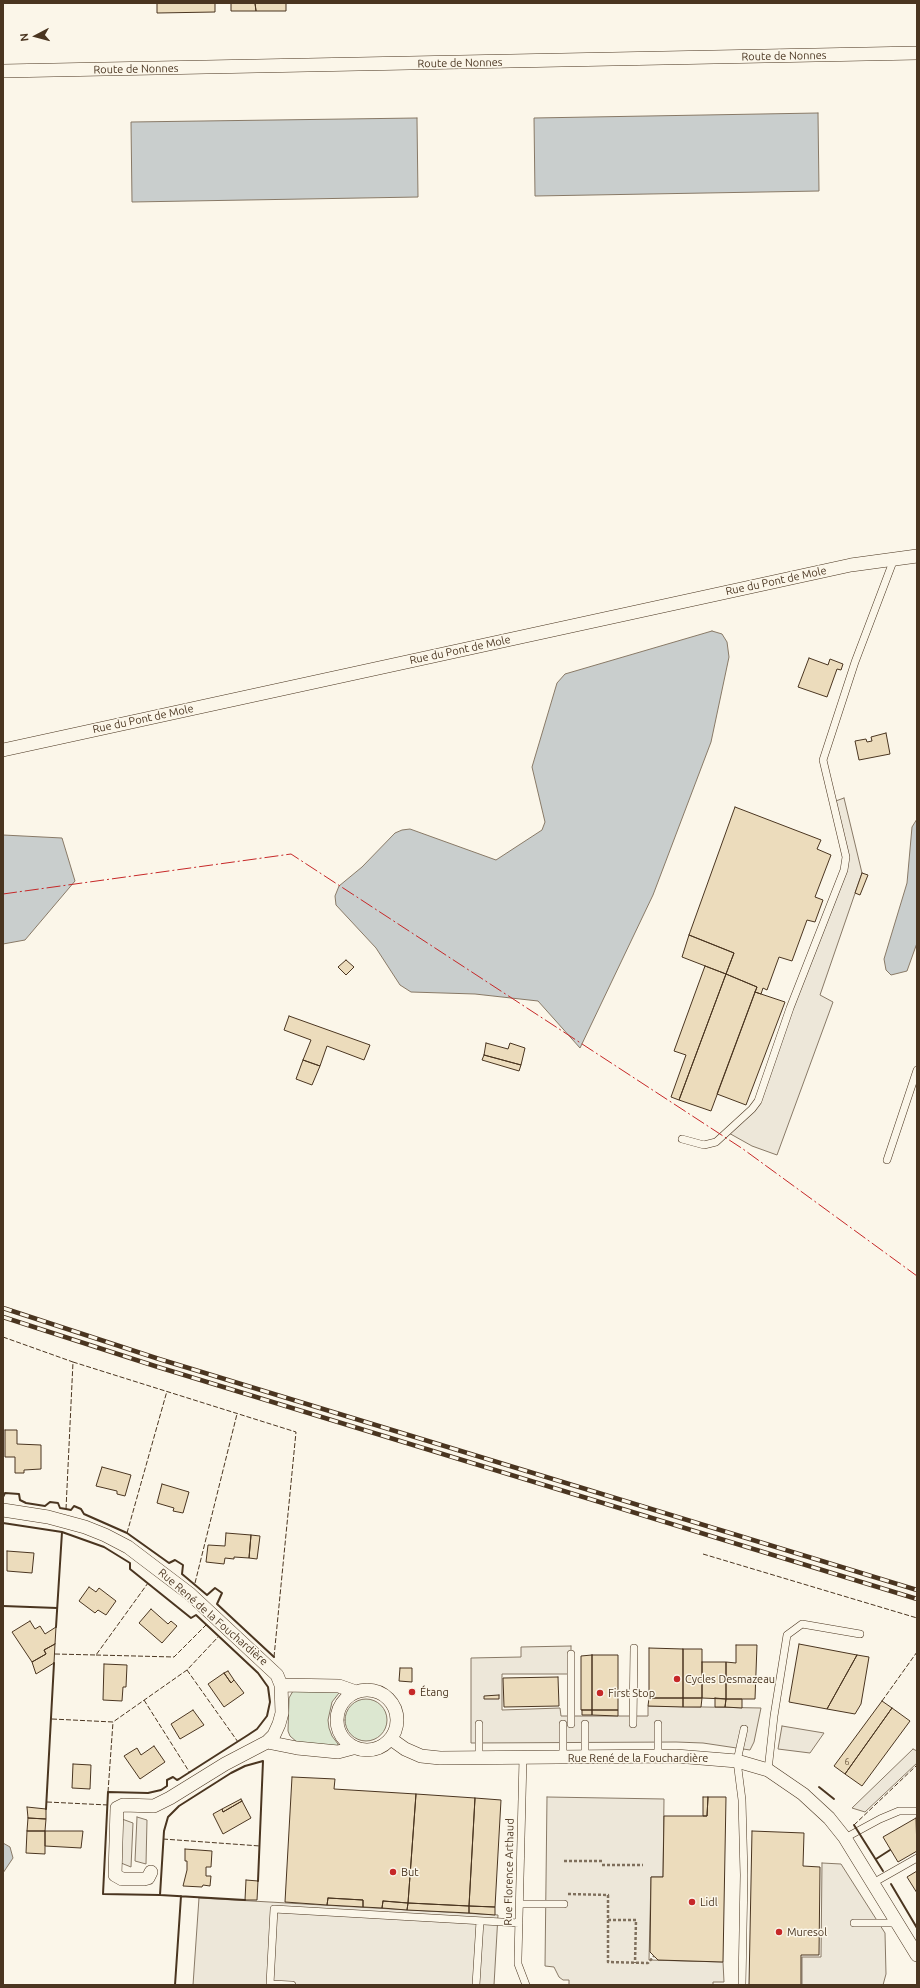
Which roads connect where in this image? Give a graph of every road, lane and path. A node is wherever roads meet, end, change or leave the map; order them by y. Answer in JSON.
{"nodes":[{"id":1,"x":917,"y":53,"type":"edge"},
{"id":2,"x":3,"y":71,"type":"edge"},
{"id":3,"x":917,"y":556,"type":"edge"},
{"id":4,"x":894,"y":559,"type":"junction"},
{"id":5,"x":3,"y":750,"type":"edge"},
{"id":6,"x":917,"y":1070,"type":"edge"},
{"id":7,"x":682,"y":1139,"type":"dead end"},
{"id":8,"x":887,"y":1160,"type":"dead end"},
{"id":9,"x":3,"y":1510,"type":"edge"},
{"id":10,"x":860,"y":1634,"type":"dead end"},
{"id":11,"x":634,"y":1648,"type":"dead end"},
{"id":12,"x":571,"y":1654,"type":"dead end"},
{"id":13,"x":281,"y":1685,"type":"junction"},
{"id":14,"x":356,"y":1692,"type":"junction"},
{"id":15,"x":479,"y":1724,"type":"dead end"},
{"id":16,"x":563,"y":1724,"type":"dead end"},
{"id":17,"x":571,"y":1724,"type":"dead end"},
{"id":18,"x":585,"y":1724,"type":"dead end"},
{"id":19,"x":633,"y":1724,"type":"dead end"},
{"id":20,"x":658,"y":1724,"type":"dead end"},
{"id":21,"x":744,"y":1729,"type":"dead end"},
{"id":22,"x":391,"y":1739,"type":"junction"},
{"id":23,"x":267,"y":1742,"type":"junction"},
{"id":24,"x":354,"y":1748,"type":"junction"},
{"id":25,"x":658,"y":1756,"type":"junction"},
{"id":26,"x":563,"y":1757,"type":"junction"},
{"id":27,"x":585,"y":1757,"type":"junction"},
{"id":28,"x":479,"y":1758,"type":"junction"},
{"id":29,"x":523,"y":1758,"type":"junction"},
{"id":30,"x":737,"y":1761,"type":"junction"},
{"id":31,"x":768,"y":1770,"type":"junction"},
{"id":32,"x":917,"y":1811,"type":"edge"},
{"id":33,"x":845,"y":1838,"type":"junction"},
{"id":34,"x":917,"y":1858,"type":"edge"},
{"id":35,"x":564,"y":1861,"type":"dead end"},
{"id":36,"x":643,"y":1865,"type":"dead end"},
{"id":37,"x":151,"y":1872,"type":"dead end"},
{"id":38,"x":873,"y":1883,"type":"junction"},
{"id":39,"x":564,"y":1894,"type":"dead end"},
{"id":40,"x":520,"y":1904,"type":"junction"},
{"id":41,"x":564,"y":1904,"type":"dead end"},
{"id":42,"x":608,"y":1920,"type":"junction"},
{"id":43,"x":480,"y":1921,"type":"junction"},
{"id":44,"x":519,"y":1923,"type":"junction"},
{"id":45,"x":854,"y":1923,"type":"dead end"},
{"id":46,"x":898,"y":1923,"type":"junction"},
{"id":47,"x":917,"y":1955,"type":"edge"},
{"id":48,"x":654,"y":1956,"type":"dead end"},
{"id":49,"x":635,"y":1962,"type":"junction"},
{"id":50,"x":292,"y":1985,"type":"edge"},
{"id":51,"x":476,"y":1985,"type":"edge"},
{"id":52,"x":526,"y":1985,"type":"edge"},
{"id":53,"x":742,"y":1985,"type":"edge"}],
"edges":[{"from":1,"to":2,"type":"street","name":"Route de Nonnes"},
{"from":3,"to":4,"type":"street","name":"Rue du Pont de Mole"},
{"from":4,"to":5,"type":"street","name":"Rue du Pont de Mole"},
{"from":4,"to":7,"type":"lane"},
{"from":6,"to":8,"type":"lane"},
{"from":9,"to":13,"type":"street","name":"Rue René de la Fouchardière"},
{"from":10,"to":31,"type":"lane"},
{"from":11,"to":19,"type":"lane"},
{"from":12,"to":17,"type":"lane"},
{"from":13,"to":14,"type":"street"},
{"from":13,"to":23,"type":"street","name":"Rue René de la Fouchardière"},
{"from":14,"to":22,"type":"street"},
{"from":14,"to":24,"type":"street"},
{"from":15,"to":28,"type":"lane"},
{"from":16,"to":26,"type":"lane"},
{"from":18,"to":27,"type":"lane"},
{"from":20,"to":25,"type":"lane"},
{"from":21,"to":30,"type":"lane"},
{"from":22,"to":24,"type":"street"},
{"from":22,"to":28,"type":"street","name":"Rue René de la Fouchardière"},
{"from":23,"to":24,"type":"street"},
{"from":23,"to":37,"type":"street","name":"Rue René de la Fouchardière"},
{"from":25,"to":27,"type":"street","name":"Rue René de la Fouchardière"},
{"from":25,"to":30,"type":"street","name":"Rue René de la Fouchardière"},
{"from":26,"to":27,"type":"street","name":"Rue René de la Fouchardière"},
{"from":26,"to":29,"type":"street","name":"Rue René de la Fouchardière"},
{"from":28,"to":29,"type":"street","name":"Rue René de la Fouchardière"},
{"from":29,"to":40,"type":"lane","name":"Rue Florence Arthaud"},
{"from":30,"to":31,"type":"street","name":"Rue René de la Fouchardière"},
{"from":30,"to":53,"type":"lane"},
{"from":31,"to":33,"type":"street","name":"Rue René de la Fouchardière"},
{"from":32,"to":33,"type":"lane"},
{"from":33,"to":38,"type":"street","name":"Rue René de la Fouchardière"},
{"from":34,"to":38,"type":"lane"},
{"from":35,"to":36,"type":"path"},
{"from":38,"to":46,"type":"street","name":"Rue René de la Fouchardière"},
{"from":39,"to":42,"type":"path"},
{"from":40,"to":41,"type":"lane"},
{"from":40,"to":44,"type":"lane","name":"Rue Florence Arthaud"},
{"from":42,"to":49,"type":"path"},
{"from":42,"to":49,"type":"path"},
{"from":43,"to":44,"type":"lane"},
{"from":43,"to":50,"type":"lane"},
{"from":43,"to":51,"type":"lane"},
{"from":44,"to":52,"type":"lane","name":"Rue Florence Arthaud"},
{"from":45,"to":46,"type":"lane"},
{"from":46,"to":47,"type":"street","name":"Rue René de la Fouchardière"},
{"from":48,"to":49,"type":"path"}]}
